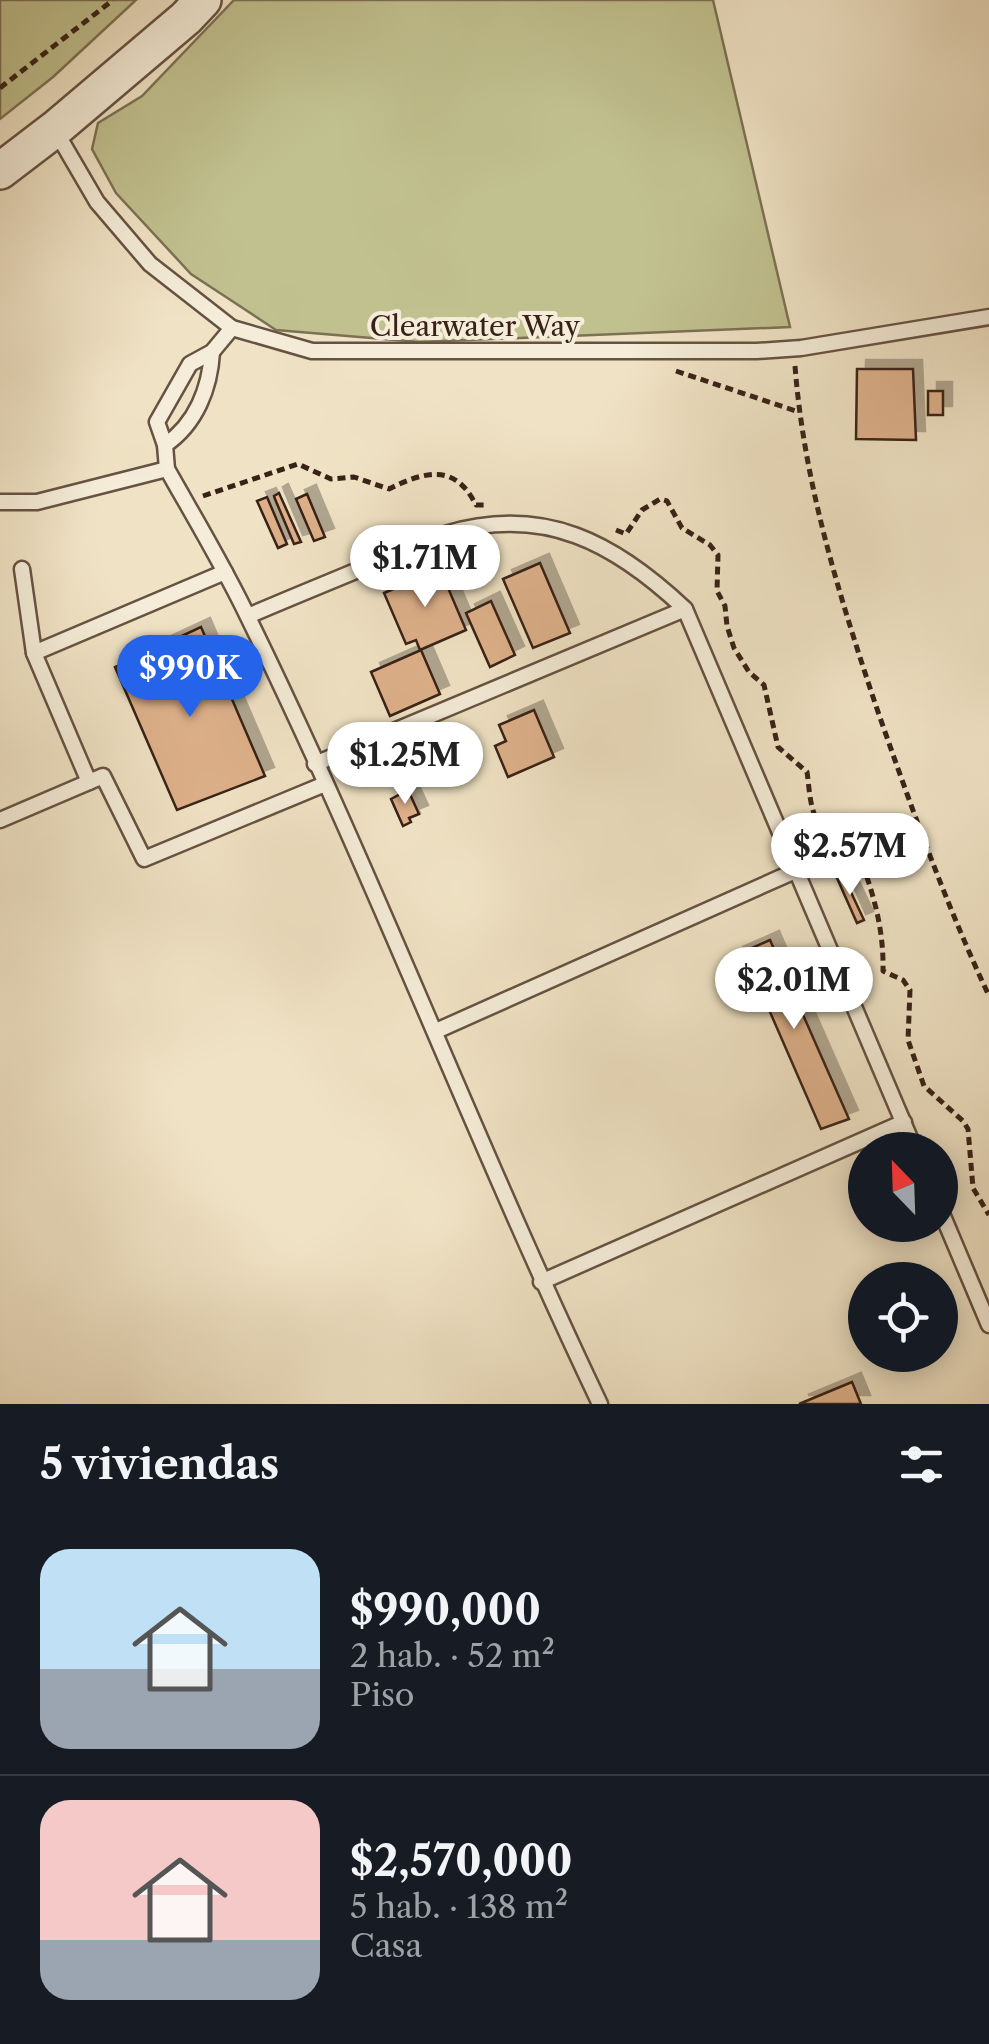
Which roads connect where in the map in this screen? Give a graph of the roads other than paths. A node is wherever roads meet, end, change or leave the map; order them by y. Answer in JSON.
{"nodes":[{"id":1,"x":203,"y":0,"type":"edge"},
{"id":2,"x":55,"y":129,"type":"junction"},
{"id":3,"x":0,"y":171,"type":"edge"},
{"id":4,"x":989,"y":317,"type":"edge"},
{"id":5,"x":232,"y":328,"type":"junction"},
{"id":6,"x":212,"y":352,"type":"junction"},
{"id":7,"x":165,"y":445,"type":"junction"},
{"id":8,"x":167,"y":469,"type":"junction"},
{"id":9,"x":0,"y":502,"type":"edge"},
{"id":10,"x":22,"y":569,"type":"dead end"},
{"id":11,"x":225,"y":572,"type":"junction"},
{"id":12,"x":685,"y":609,"type":"junction"},
{"id":13,"x":248,"y":616,"type":"junction"},
{"id":14,"x":34,"y":653,"type":"junction"},
{"id":15,"x":315,"y":764,"type":"junction"},
{"id":16,"x":88,"y":782,"type":"junction"},
{"id":17,"x":325,"y":784,"type":"junction"},
{"id":18,"x":0,"y":820,"type":"edge"},
{"id":19,"x":795,"y":871,"type":"junction"},
{"id":20,"x":436,"y":1032,"type":"junction"},
{"id":21,"x":904,"y":1122,"type":"junction"},
{"id":22,"x":908,"y":1132,"type":"edge"},
{"id":23,"x":954,"y":1242,"type":"edge"},
{"id":24,"x":542,"y":1282,"type":"junction"},
{"id":25,"x":989,"y":1325,"type":"edge"},
{"id":26,"x":600,"y":1404,"type":"edge"}],
"edges":[{"from":1,"to":2,"type":"street"},
{"from":2,"to":3,"type":"street"},
{"from":2,"to":5,"type":"lane","name":"Clearwater Way"},
{"from":4,"to":5,"type":"lane","name":"Clearwater Way"},
{"from":5,"to":6,"type":"lane"},
{"from":6,"to":7,"type":"lane"},
{"from":6,"to":7,"type":"lane"},
{"from":7,"to":8,"type":"lane"},
{"from":8,"to":9,"type":"lane"},
{"from":8,"to":11,"type":"lane"},
{"from":10,"to":14,"type":"lane"},
{"from":11,"to":13,"type":"lane"},
{"from":11,"to":14,"type":"lane"},
{"from":12,"to":13,"type":"lane"},
{"from":12,"to":15,"type":"lane"},
{"from":12,"to":19,"type":"lane"},
{"from":13,"to":15,"type":"lane"},
{"from":14,"to":16,"type":"lane"},
{"from":15,"to":17,"type":"lane"},
{"from":16,"to":17,"type":"lane"},
{"from":16,"to":18,"type":"lane"},
{"from":17,"to":20,"type":"lane"},
{"from":19,"to":20,"type":"lane"},
{"from":19,"to":21,"type":"lane"},
{"from":20,"to":24,"type":"lane"},
{"from":21,"to":22,"type":"lane"},
{"from":21,"to":24,"type":"lane"},
{"from":23,"to":25,"type":"lane"},
{"from":24,"to":26,"type":"lane"}]}
